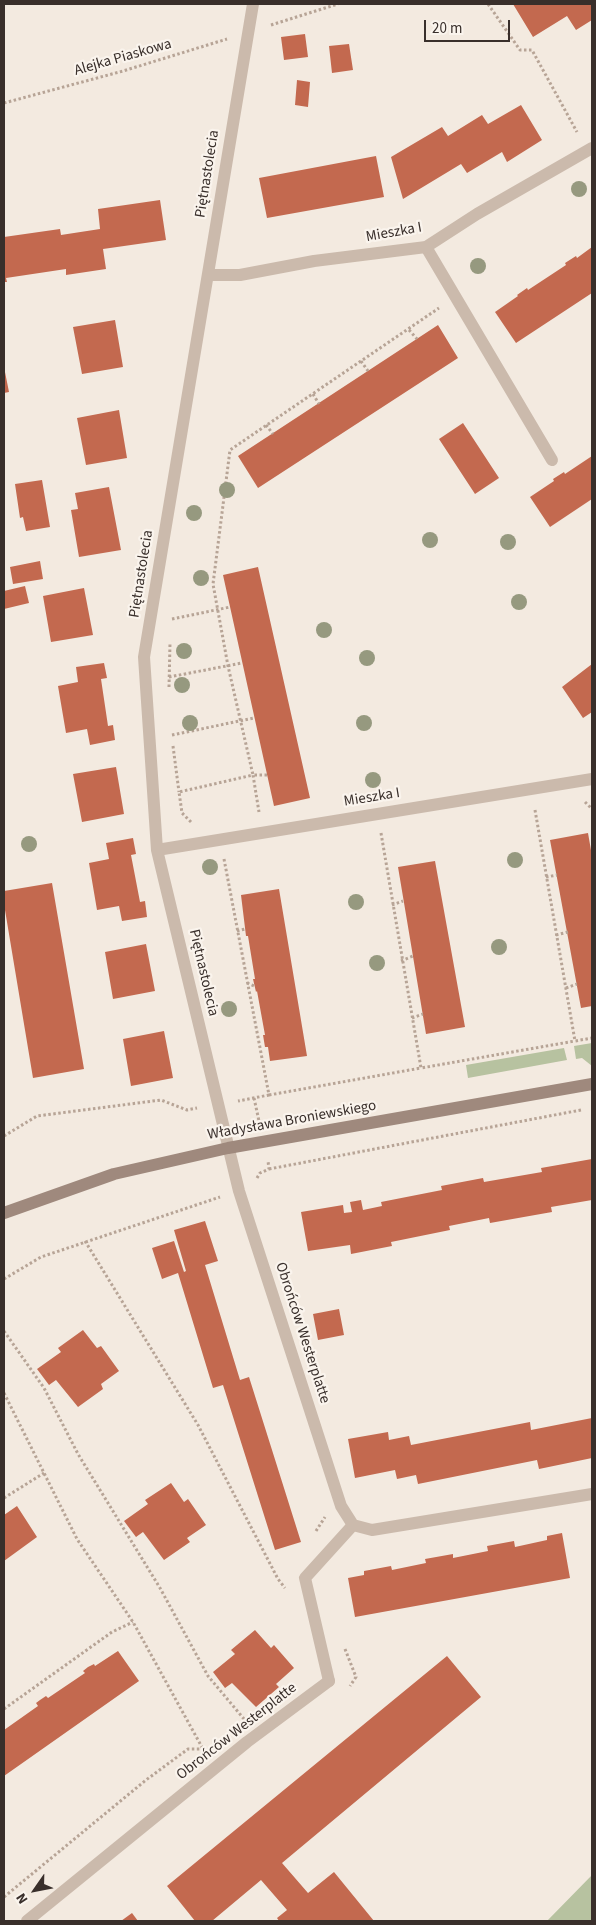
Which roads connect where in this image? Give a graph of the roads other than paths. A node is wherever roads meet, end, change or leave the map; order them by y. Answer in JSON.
{"nodes":[{"id":1,"x":253,"y":4,"type":"edge"},
{"id":2,"x":590,"y":149,"type":"edge"},
{"id":3,"x":426,"y":247,"type":"junction"},
{"id":4,"x":208,"y":275,"type":"junction"},
{"id":5,"x":552,"y":460,"type":"dead end"},
{"id":6,"x":592,"y":779,"type":"edge"},
{"id":7,"x":157,"y":850,"type":"junction"},
{"id":8,"x":592,"y":1084,"type":"edge"},
{"id":9,"x":228,"y":1148,"type":"junction"},
{"id":10,"x":4,"y":1213,"type":"edge"},
{"id":11,"x":592,"y":1494,"type":"edge"},
{"id":12,"x":354,"y":1525,"type":"junction"},
{"id":13,"x":27,"y":1921,"type":"edge"}],
"edges":[{"from":1,"to":4,"type":"street","name":"Piętnastolecia"},
{"from":2,"to":3,"type":"street","name":"Mieszka I"},
{"from":3,"to":4,"type":"street","name":"Mieszka I"},
{"from":3,"to":5,"type":"street"},
{"from":4,"to":7,"type":"street","name":"Piętnastolecia"},
{"from":6,"to":7,"type":"street","name":"Mieszka I"},
{"from":7,"to":9,"type":"street","name":"Piętnastolecia"},
{"from":8,"to":9,"type":"street","name":"Władysława Broniewskiego"},
{"from":9,"to":10,"type":"street","name":"Władysława Broniewskiego"},
{"from":9,"to":12,"type":"street","name":"Obrońców Westerplatte"},
{"from":11,"to":12,"type":"street"},
{"from":12,"to":13,"type":"street","name":"Obrońców Westerplatte"}]}
